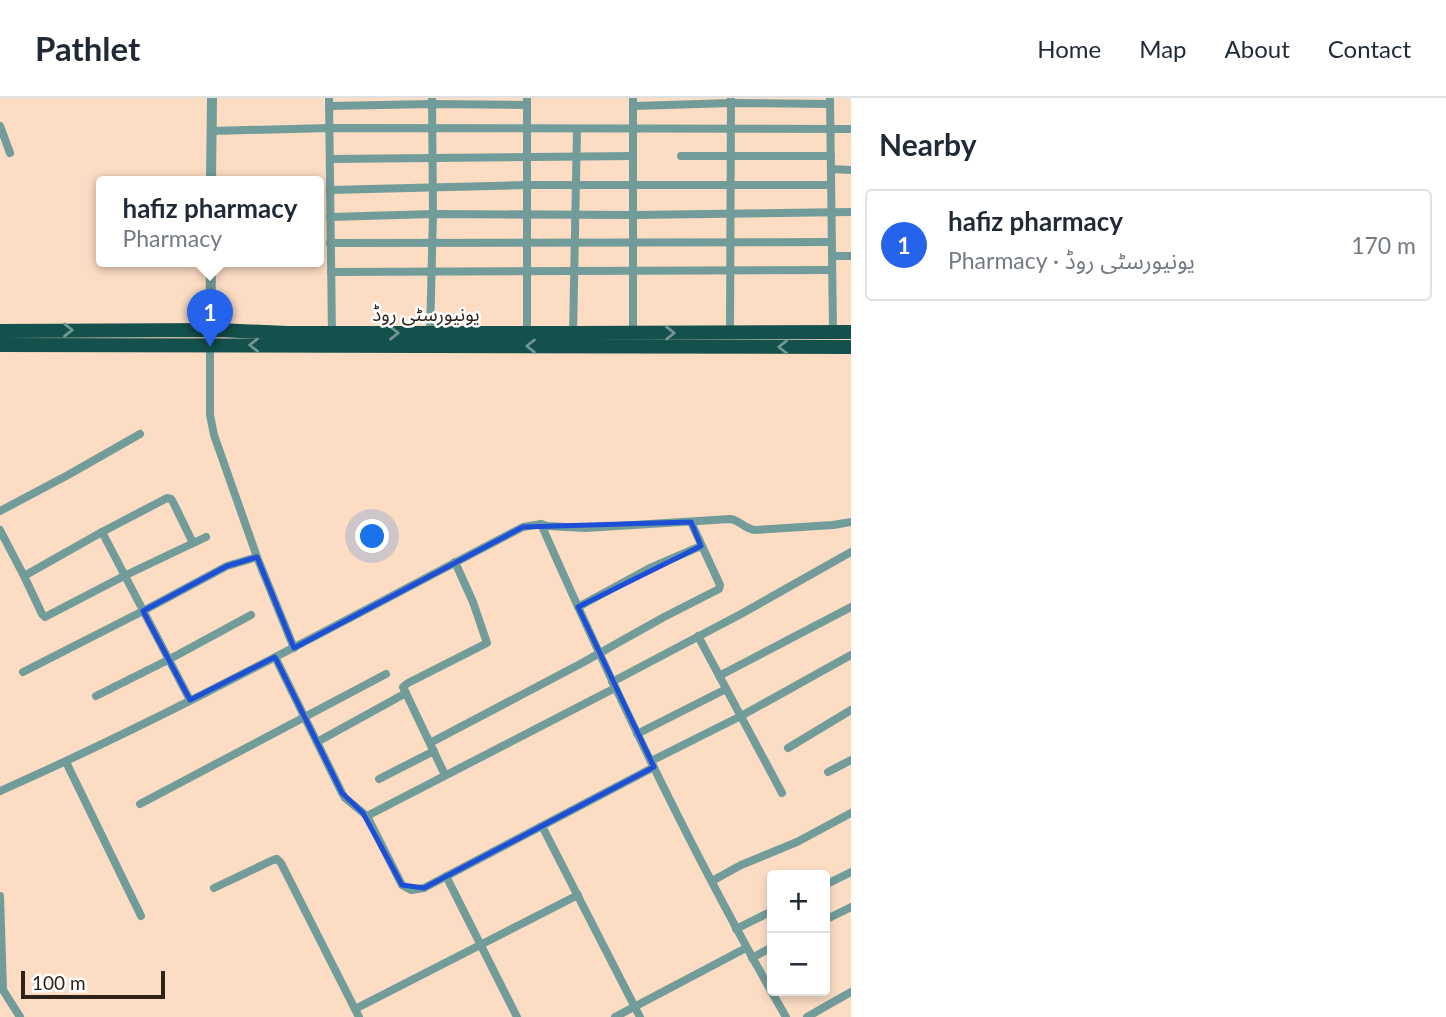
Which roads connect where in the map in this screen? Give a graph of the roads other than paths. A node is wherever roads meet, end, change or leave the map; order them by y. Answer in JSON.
{"nodes":[{"id":1,"x":212,"y":98,"type":"edge"},
{"id":2,"x":432,"y":101,"type":"edge"},
{"id":3,"x":731,"y":101,"type":"edge"},
{"id":4,"x":830,"y":101,"type":"edge"},
{"id":5,"x":329,"y":102,"type":"edge"},
{"id":6,"x":527,"y":102,"type":"edge"},
{"id":7,"x":634,"y":102,"type":"edge"},
{"id":8,"x":0,"y":126,"type":"edge"},
{"id":9,"x":432,"y":127,"type":"junction"},
{"id":10,"x":329,"y":128,"type":"junction"},
{"id":11,"x":527,"y":129,"type":"junction"},
{"id":12,"x":577,"y":129,"type":"junction"},
{"id":13,"x":634,"y":129,"type":"junction"},
{"id":14,"x":731,"y":129,"type":"junction"},
{"id":15,"x":830,"y":129,"type":"junction"},
{"id":16,"x":851,"y":129,"type":"edge"},
{"id":17,"x":211,"y":131,"type":"junction"},
{"id":18,"x":10,"y":153,"type":"dead end"},
{"id":19,"x":576,"y":156,"type":"junction"},
{"id":20,"x":634,"y":156,"type":"junction"},
{"id":21,"x":681,"y":156,"type":"dead end"},
{"id":22,"x":831,"y":156,"type":"junction"},
{"id":23,"x":527,"y":157,"type":"junction"},
{"id":24,"x":731,"y":157,"type":"junction"},
{"id":25,"x":433,"y":158,"type":"junction"},
{"id":26,"x":330,"y":159,"type":"junction"},
{"id":27,"x":831,"y":169,"type":"junction"},
{"id":28,"x":851,"y":170,"type":"edge"},
{"id":29,"x":211,"y":176,"type":"edge"},
{"id":30,"x":633,"y":184,"type":"junction"},
{"id":31,"x":731,"y":184,"type":"junction"},
{"id":32,"x":527,"y":185,"type":"junction"},
{"id":33,"x":576,"y":185,"type":"junction"},
{"id":34,"x":831,"y":185,"type":"junction"},
{"id":35,"x":433,"y":186,"type":"junction"},
{"id":36,"x":330,"y":190,"type":"junction"},
{"id":37,"x":831,"y":212,"type":"junction"},
{"id":38,"x":851,"y":212,"type":"edge"},
{"id":39,"x":731,"y":213,"type":"junction"},
{"id":40,"x":433,"y":214,"type":"junction"},
{"id":41,"x":527,"y":214,"type":"junction"},
{"id":42,"x":575,"y":214,"type":"junction"},
{"id":43,"x":633,"y":215,"type":"junction"},
{"id":44,"x":330,"y":217,"type":"junction"},
{"id":45,"x":432,"y":242,"type":"junction"},
{"id":46,"x":633,"y":242,"type":"junction"},
{"id":47,"x":832,"y":242,"type":"junction"},
{"id":48,"x":330,"y":243,"type":"junction"},
{"id":49,"x":527,"y":243,"type":"junction"},
{"id":50,"x":575,"y":243,"type":"junction"},
{"id":51,"x":731,"y":243,"type":"junction"},
{"id":52,"x":832,"y":256,"type":"junction"},
{"id":53,"x":851,"y":256,"type":"edge"},
{"id":54,"x":211,"y":267,"type":"edge"},
{"id":55,"x":527,"y":270,"type":"junction"},
{"id":56,"x":731,"y":270,"type":"junction"},
{"id":57,"x":832,"y":270,"type":"junction"},
{"id":58,"x":575,"y":271,"type":"junction"},
{"id":59,"x":633,"y":271,"type":"junction"},
{"id":60,"x":331,"y":272,"type":"junction"},
{"id":61,"x":432,"y":272,"type":"junction"},
{"id":62,"x":0,"y":331,"type":"edge"},
{"id":63,"x":833,"y":331,"type":"junction"},
{"id":64,"x":730,"y":332,"type":"junction"},
{"id":65,"x":851,"y":332,"type":"edge"},
{"id":66,"x":527,"y":333,"type":"junction"},
{"id":67,"x":633,"y":333,"type":"junction"},
{"id":68,"x":211,"y":337,"type":"junction"},
{"id":69,"x":332,"y":339,"type":"junction"},
{"id":70,"x":429,"y":339,"type":"junction"},
{"id":71,"x":573,"y":340,"type":"junction"},
{"id":72,"x":0,"y":345,"type":"edge"},
{"id":73,"x":851,"y":347,"type":"edge"},
{"id":74,"x":140,"y":434,"type":"dead end"},
{"id":75,"x":0,"y":511,"type":"edge"},
{"id":76,"x":691,"y":522,"type":"junction"},
{"id":77,"x":851,"y":522,"type":"edge"},
{"id":78,"x":541,"y":524,"type":"junction"},
{"id":79,"x":0,"y":530,"type":"edge"},
{"id":80,"x":102,"y":532,"type":"junction"},
{"id":81,"x":206,"y":537,"type":"dead end"},
{"id":82,"x":193,"y":543,"type":"junction"},
{"id":83,"x":701,"y":546,"type":"junction"},
{"id":84,"x":851,"y":552,"type":"edge"},
{"id":85,"x":257,"y":557,"type":"junction"},
{"id":86,"x":455,"y":562,"type":"junction"},
{"id":87,"x":24,"y":576,"type":"junction"},
{"id":88,"x":124,"y":576,"type":"junction"},
{"id":89,"x":578,"y":607,"type":"junction"},
{"id":90,"x":851,"y":607,"type":"edge"},
{"id":91,"x":143,"y":611,"type":"junction"},
{"id":92,"x":251,"y":615,"type":"dead end"},
{"id":93,"x":698,"y":636,"type":"junction"},
{"id":94,"x":294,"y":649,"type":"junction"},
{"id":95,"x":600,"y":653,"type":"junction"},
{"id":96,"x":851,"y":655,"type":"edge"},
{"id":97,"x":275,"y":657,"type":"junction"},
{"id":98,"x":168,"y":660,"type":"junction"},
{"id":99,"x":23,"y":672,"type":"dead end"},
{"id":100,"x":386,"y":674,"type":"dead end"},
{"id":101,"x":719,"y":676,"type":"junction"},
{"id":102,"x":614,"y":685,"type":"junction"},
{"id":103,"x":726,"y":689,"type":"junction"},
{"id":104,"x":405,"y":693,"type":"junction"},
{"id":105,"x":96,"y":696,"type":"dead end"},
{"id":106,"x":190,"y":700,"type":"junction"},
{"id":107,"x":851,"y":710,"type":"edge"},
{"id":108,"x":741,"y":716,"type":"junction"},
{"id":109,"x":305,"y":718,"type":"junction"},
{"id":110,"x":637,"y":734,"type":"junction"},
{"id":111,"x":317,"y":742,"type":"junction"},
{"id":112,"x":432,"y":747,"type":"junction"},
{"id":113,"x":788,"y":748,"type":"dead end"},
{"id":114,"x":851,"y":760,"type":"edge"},
{"id":115,"x":66,"y":762,"type":"junction"},
{"id":116,"x":653,"y":764,"type":"junction"},
{"id":117,"x":828,"y":772,"type":"dead end"},
{"id":118,"x":445,"y":775,"type":"junction"},
{"id":119,"x":380,"y":779,"type":"dead end"},
{"id":120,"x":0,"y":792,"type":"edge"},
{"id":121,"x":782,"y":793,"type":"dead end"},
{"id":122,"x":140,"y":804,"type":"dead end"},
{"id":123,"x":851,"y":813,"type":"edge"},
{"id":124,"x":366,"y":816,"type":"junction"},
{"id":125,"x":542,"y":826,"type":"junction"},
{"id":126,"x":851,"y":872,"type":"edge"},
{"id":127,"x":446,"y":876,"type":"junction"},
{"id":128,"x":712,"y":880,"type":"junction"},
{"id":129,"x":830,"y":883,"type":"edge"},
{"id":130,"x":214,"y":888,"type":"dead end"},
{"id":131,"x":578,"y":895,"type":"junction"},
{"id":132,"x":0,"y":896,"type":"edge"},
{"id":133,"x":851,"y":907,"type":"edge"},
{"id":134,"x":767,"y":914,"type":"edge"},
{"id":135,"x":141,"y":916,"type":"dead end"},
{"id":136,"x":830,"y":918,"type":"edge"},
{"id":137,"x":736,"y":929,"type":"junction"},
{"id":138,"x":480,"y":944,"type":"junction"},
{"id":139,"x":746,"y":948,"type":"junction"},
{"id":140,"x":767,"y":950,"type":"edge"},
{"id":141,"x":752,"y":958,"type":"junction"},
{"id":142,"x":1,"y":991,"type":"edge"},
{"id":143,"x":851,"y":992,"type":"edge"},
{"id":144,"x":635,"y":1006,"type":"junction"},
{"id":145,"x":357,"y":1014,"type":"edge"},
{"id":146,"x":20,"y":1017,"type":"edge"},
{"id":147,"x":517,"y":1017,"type":"edge"},
{"id":148,"x":615,"y":1017,"type":"edge"},
{"id":149,"x":640,"y":1017,"type":"edge"},
{"id":150,"x":786,"y":1017,"type":"edge"},
{"id":151,"x":807,"y":1017,"type":"edge"}],
"edges":[{"from":1,"to":17,"type":"street"},
{"from":2,"to":5,"type":"street"},
{"from":2,"to":6,"type":"street"},
{"from":2,"to":9,"type":"street"},
{"from":3,"to":4,"type":"street"},
{"from":3,"to":7,"type":"street"},
{"from":3,"to":14,"type":"street"},
{"from":4,"to":15,"type":"street"},
{"from":5,"to":10,"type":"street"},
{"from":6,"to":11,"type":"street"},
{"from":7,"to":13,"type":"street"},
{"from":8,"to":18,"type":"street"},
{"from":9,"to":10,"type":"street"},
{"from":9,"to":11,"type":"street"},
{"from":9,"to":25,"type":"street"},
{"from":10,"to":17,"type":"street"},
{"from":10,"to":26,"type":"street"},
{"from":11,"to":12,"type":"street"},
{"from":11,"to":23,"type":"street"},
{"from":12,"to":13,"type":"street"},
{"from":12,"to":19,"type":"street"},
{"from":13,"to":14,"type":"street"},
{"from":13,"to":20,"type":"street"},
{"from":14,"to":15,"type":"street"},
{"from":14,"to":24,"type":"street"},
{"from":15,"to":16,"type":"street"},
{"from":15,"to":22,"type":"street"},
{"from":17,"to":29,"type":"street"},
{"from":19,"to":20,"type":"street"},
{"from":19,"to":23,"type":"street"},
{"from":19,"to":33,"type":"street"},
{"from":20,"to":30,"type":"street"},
{"from":21,"to":24,"type":"street"},
{"from":22,"to":24,"type":"street"},
{"from":22,"to":27,"type":"street"},
{"from":23,"to":25,"type":"street"},
{"from":23,"to":32,"type":"street"},
{"from":24,"to":31,"type":"street"},
{"from":25,"to":26,"type":"street"},
{"from":25,"to":35,"type":"street"},
{"from":26,"to":36,"type":"street"},
{"from":27,"to":28,"type":"street"},
{"from":27,"to":34,"type":"street"},
{"from":30,"to":31,"type":"street"},
{"from":30,"to":33,"type":"street"},
{"from":30,"to":43,"type":"street"},
{"from":31,"to":34,"type":"street"},
{"from":31,"to":39,"type":"street"},
{"from":32,"to":33,"type":"street"},
{"from":32,"to":35,"type":"street"},
{"from":32,"to":41,"type":"street"},
{"from":33,"to":42,"type":"street"},
{"from":34,"to":37,"type":"street"},
{"from":35,"to":36,"type":"street"},
{"from":35,"to":40,"type":"street"},
{"from":36,"to":44,"type":"street"},
{"from":37,"to":38,"type":"street"},
{"from":37,"to":39,"type":"street"},
{"from":37,"to":47,"type":"street"},
{"from":39,"to":43,"type":"street"},
{"from":39,"to":51,"type":"street"},
{"from":40,"to":41,"type":"street"},
{"from":40,"to":44,"type":"street"},
{"from":40,"to":45,"type":"street"},
{"from":41,"to":42,"type":"street"},
{"from":41,"to":49,"type":"street"},
{"from":42,"to":43,"type":"street"},
{"from":42,"to":50,"type":"street"},
{"from":43,"to":46,"type":"street"},
{"from":44,"to":48,"type":"street"},
{"from":45,"to":48,"type":"street"},
{"from":45,"to":49,"type":"street"},
{"from":45,"to":61,"type":"street"},
{"from":46,"to":50,"type":"street"},
{"from":46,"to":51,"type":"street"},
{"from":46,"to":59,"type":"street"},
{"from":47,"to":51,"type":"street"},
{"from":47,"to":52,"type":"street"},
{"from":48,"to":60,"type":"street"},
{"from":49,"to":50,"type":"street"},
{"from":49,"to":55,"type":"street"},
{"from":50,"to":58,"type":"street"},
{"from":51,"to":56,"type":"street"},
{"from":52,"to":53,"type":"street"},
{"from":52,"to":57,"type":"street"},
{"from":54,"to":68,"type":"street"},
{"from":55,"to":58,"type":"street"},
{"from":55,"to":61,"type":"street"},
{"from":55,"to":66,"type":"street"},
{"from":56,"to":57,"type":"street"},
{"from":56,"to":59,"type":"street"},
{"from":56,"to":64,"type":"street"},
{"from":57,"to":63,"type":"street"},
{"from":58,"to":59,"type":"street"},
{"from":58,"to":71,"type":"street"},
{"from":59,"to":67,"type":"street"},
{"from":60,"to":61,"type":"street"},
{"from":60,"to":69,"type":"street"},
{"from":61,"to":70,"type":"street"},
{"from":62,"to":68,"type":"highway","name":"یونیورسٹی روڈ","one_way":true},
{"from":63,"to":64,"type":"highway","name":"یونیورسٹی روڈ"},
{"from":63,"to":65,"type":"highway","name":"یونیورسٹی روڈ"},
{"from":67,"to":64,"type":"highway","name":"یونیورسٹی روڈ","one_way":true},
{"from":66,"to":70,"type":"highway","name":"یونیورسٹی روڈ"},
{"from":66,"to":71,"type":"highway","name":"یونیورسٹی روڈ"},
{"from":67,"to":71,"type":"highway","name":"یونیورسٹی روڈ"},
{"from":68,"to":69,"type":"highway","name":"یونیورسٹی روڈ"},
{"from":68,"to":72,"type":"highway","name":"یونیورسٹی روڈ"},
{"from":68,"to":85,"type":"street"},
{"from":69,"to":70,"type":"highway","name":"یونیورسٹی روڈ"},
{"from":71,"to":70,"type":"highway","name":"یونیورسٹی روڈ","one_way":true},
{"from":73,"to":71,"type":"highway","name":"یونیورسٹی روڈ","one_way":true},
{"from":74,"to":75,"type":"street"},
{"from":76,"to":77,"type":"street"},
{"from":76,"to":78,"type":"street"},
{"from":76,"to":83,"type":"street"},
{"from":78,"to":86,"type":"street"},
{"from":78,"to":89,"type":"street"},
{"from":79,"to":87,"type":"street"},
{"from":80,"to":82,"type":"street"},
{"from":80,"to":87,"type":"street"},
{"from":80,"to":88,"type":"street"},
{"from":81,"to":82,"type":"street"},
{"from":82,"to":88,"type":"street"},
{"from":83,"to":89,"type":"street"},
{"from":83,"to":95,"type":"street"},
{"from":84,"to":93,"type":"street"},
{"from":85,"to":91,"type":"street"},
{"from":85,"to":94,"type":"street"},
{"from":86,"to":94,"type":"street"},
{"from":86,"to":104,"type":"street"},
{"from":87,"to":88,"type":"street"},
{"from":88,"to":91,"type":"street"},
{"from":89,"to":95,"type":"street"},
{"from":90,"to":101,"type":"street"},
{"from":91,"to":98,"type":"street"},
{"from":91,"to":99,"type":"street"},
{"from":92,"to":98,"type":"street"},
{"from":93,"to":101,"type":"street"},
{"from":93,"to":102,"type":"street"},
{"from":94,"to":97,"type":"street"},
{"from":95,"to":102,"type":"street"},
{"from":95,"to":112,"type":"street"},
{"from":96,"to":108,"type":"street"},
{"from":97,"to":106,"type":"street"},
{"from":97,"to":109,"type":"street"},
{"from":98,"to":105,"type":"street"},
{"from":98,"to":106,"type":"street"},
{"from":100,"to":109,"type":"street"},
{"from":101,"to":103,"type":"street"},
{"from":102,"to":110,"type":"street"},
{"from":102,"to":118,"type":"street"},
{"from":103,"to":108,"type":"street"},
{"from":103,"to":110,"type":"street"},
{"from":104,"to":111,"type":"street"},
{"from":104,"to":112,"type":"street"},
{"from":106,"to":115,"type":"street"},
{"from":107,"to":113,"type":"street"},
{"from":108,"to":116,"type":"street"},
{"from":108,"to":121,"type":"street"},
{"from":109,"to":111,"type":"street"},
{"from":109,"to":122,"type":"street"},
{"from":110,"to":116,"type":"street"},
{"from":111,"to":124,"type":"street"},
{"from":112,"to":118,"type":"street"},
{"from":112,"to":119,"type":"street"},
{"from":114,"to":117,"type":"street"},
{"from":115,"to":120,"type":"street"},
{"from":115,"to":135,"type":"street"},
{"from":116,"to":125,"type":"street"},
{"from":116,"to":128,"type":"street"},
{"from":118,"to":124,"type":"street"},
{"from":123,"to":128,"type":"street"},
{"from":124,"to":127,"type":"street"},
{"from":125,"to":127,"type":"street"},
{"from":125,"to":131,"type":"street"},
{"from":126,"to":129,"type":"street"},
{"from":127,"to":138,"type":"street"},
{"from":128,"to":137,"type":"street"},
{"from":130,"to":145,"type":"street"},
{"from":131,"to":138,"type":"street"},
{"from":131,"to":144,"type":"street"},
{"from":132,"to":142,"type":"street"},
{"from":133,"to":136,"type":"street"},
{"from":134,"to":137,"type":"street"},
{"from":137,"to":139,"type":"street"},
{"from":138,"to":145,"type":"street"},
{"from":138,"to":147,"type":"street"},
{"from":139,"to":141,"type":"street"},
{"from":139,"to":144,"type":"street"},
{"from":140,"to":141,"type":"street"},
{"from":141,"to":150,"type":"street"},
{"from":142,"to":146,"type":"street"},
{"from":143,"to":151,"type":"street"},
{"from":144,"to":148,"type":"street"},
{"from":144,"to":149,"type":"street"}]}
